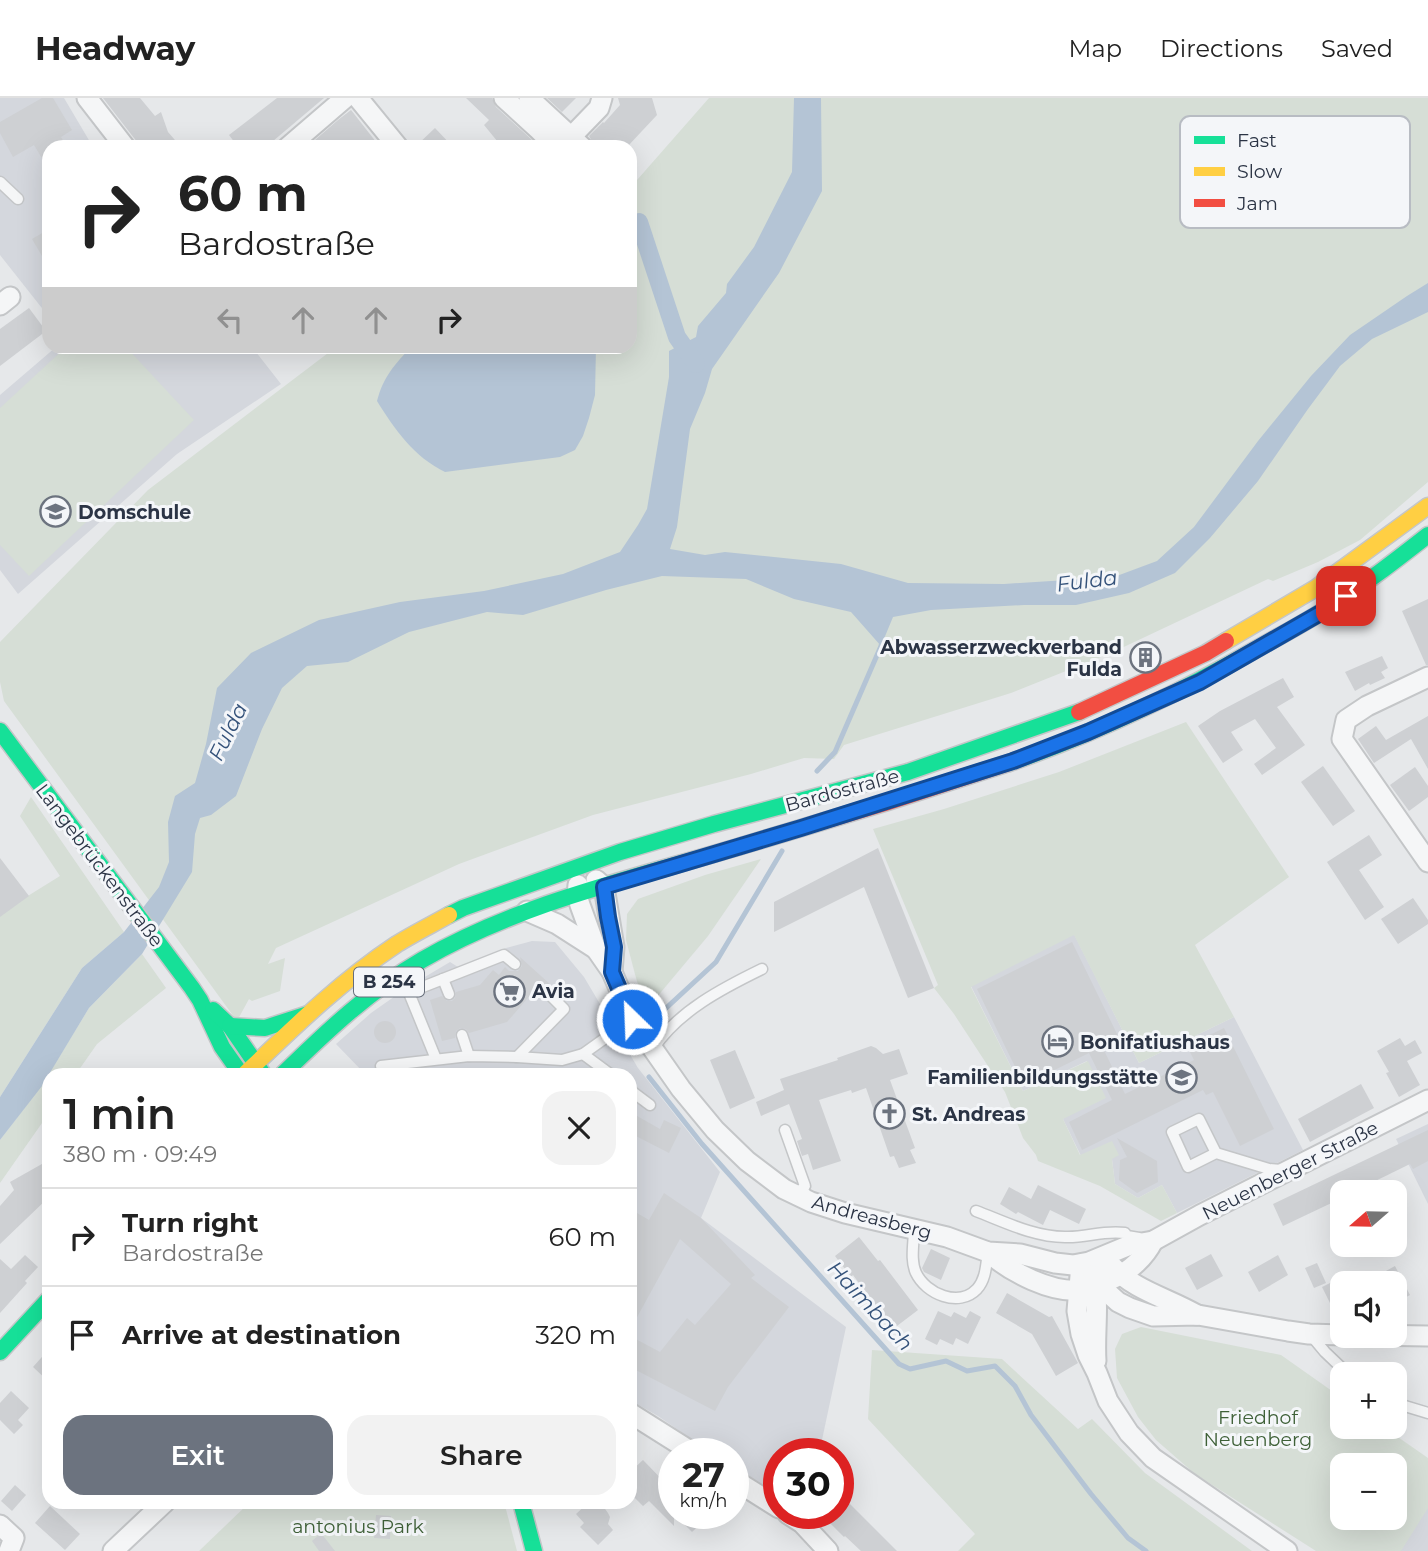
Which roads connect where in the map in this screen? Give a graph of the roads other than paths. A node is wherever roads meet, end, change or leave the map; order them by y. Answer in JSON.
{"nodes":[{"id":1,"x":87,"y":98,"type":"edge"},
{"id":2,"x":345,"y":98,"type":"edge"},
{"id":3,"x":358,"y":98,"type":"edge"},
{"id":4,"x":504,"y":98,"type":"edge"},
{"id":5,"x":529,"y":98,"type":"edge"},
{"id":6,"x":602,"y":98,"type":"edge"},
{"id":7,"x":120,"y":140,"type":"edge"},
{"id":8,"x":296,"y":140,"type":"edge"},
{"id":9,"x":392,"y":140,"type":"edge"},
{"id":10,"x":561,"y":140,"type":"edge"},
{"id":11,"x":566,"y":140,"type":"edge"},
{"id":12,"x":573,"y":140,"type":"edge"},
{"id":13,"x":0,"y":182,"type":"edge"},
{"id":14,"x":18,"y":199,"type":"dead end"},
{"id":15,"x":1428,"y":506,"type":"edge"},
{"id":16,"x":1428,"y":535,"type":"edge"},
{"id":17,"x":1428,"y":677,"type":"edge"},
{"id":18,"x":0,"y":731,"type":"edge"},
{"id":19,"x":1428,"y":862,"type":"edge"},
{"id":20,"x":579,"y":866,"type":"junction"},
{"id":21,"x":604,"y":887,"type":"junction"},
{"id":22,"x":577,"y":895,"type":"junction"},
{"id":23,"x":527,"y":911,"type":"junction"},
{"id":24,"x":596,"y":949,"type":"junction"},
{"id":25,"x":515,"y":964,"type":"dead end"},
{"id":26,"x":762,"y":970,"type":"dead end"},
{"id":27,"x":612,"y":972,"type":"junction"},
{"id":28,"x":398,"y":976,"type":"junction"},
{"id":29,"x":443,"y":979,"type":"junction"},
{"id":30,"x":546,"y":991,"type":"dead end"},
{"id":31,"x":410,"y":992,"type":"junction"},
{"id":32,"x":196,"y":994,"type":"junction"},
{"id":33,"x":449,"y":994,"type":"dead end"},
{"id":34,"x":308,"y":1014,"type":"junction"},
{"id":35,"x":632,"y":1019,"type":"junction"},
{"id":36,"x":230,"y":1026,"type":"junction"},
{"id":37,"x":462,"y":1035,"type":"dead end"},
{"id":38,"x":653,"y":1049,"type":"junction"},
{"id":39,"x":583,"y":1054,"type":"junction"},
{"id":40,"x":469,"y":1056,"type":"junction"},
{"id":41,"x":517,"y":1057,"type":"junction"},
{"id":42,"x":436,"y":1059,"type":"junction"},
{"id":43,"x":298,"y":1067,"type":"edge"},
{"id":44,"x":246,"y":1068,"type":"edge"},
{"id":45,"x":249,"y":1068,"type":"edge"},
{"id":46,"x":255,"y":1068,"type":"edge"},
{"id":47,"x":382,"y":1068,"type":"edge"},
{"id":48,"x":602,"y":1068,"type":"edge"},
{"id":49,"x":637,"y":1095,"type":"edge"},
{"id":50,"x":1428,"y":1100,"type":"edge"},
{"id":51,"x":650,"y":1105,"type":"dead end"},
{"id":52,"x":785,"y":1130,"type":"dead end"},
{"id":53,"x":1216,"y":1153,"type":"junction"},
{"id":54,"x":1288,"y":1171,"type":"junction"},
{"id":55,"x":811,"y":1202,"type":"junction"},
{"id":56,"x":976,"y":1211,"type":"dead end"},
{"id":57,"x":914,"y":1229,"type":"junction"},
{"id":58,"x":1153,"y":1241,"type":"junction"},
{"id":59,"x":988,"y":1252,"type":"junction"},
{"id":60,"x":1092,"y":1261,"type":"junction"},
{"id":61,"x":1120,"y":1275,"type":"junction"},
{"id":62,"x":1092,"y":1287,"type":"junction"},
{"id":63,"x":42,"y":1307,"type":"edge"},
{"id":64,"x":1198,"y":1315,"type":"junction"},
{"id":65,"x":1309,"y":1334,"type":"junction"},
{"id":66,"x":1330,"y":1335,"type":"edge"},
{"id":67,"x":1407,"y":1336,"type":"edge"},
{"id":68,"x":1428,"y":1336,"type":"edge"},
{"id":69,"x":0,"y":1352,"type":"edge"},
{"id":70,"x":1335,"y":1362,"type":"edge"},
{"id":71,"x":1407,"y":1407,"type":"edge"},
{"id":72,"x":1428,"y":1413,"type":"edge"},
{"id":73,"x":637,"y":1417,"type":"edge"},
{"id":74,"x":670,"y":1438,"type":"edge"},
{"id":75,"x":158,"y":1509,"type":"edge"},
{"id":76,"x":523,"y":1509,"type":"edge"},
{"id":77,"x":808,"y":1529,"type":"edge"},
{"id":78,"x":8,"y":1538,"type":"edge"},
{"id":79,"x":30,"y":1551,"type":"edge"},
{"id":80,"x":114,"y":1551,"type":"edge"},
{"id":81,"x":534,"y":1551,"type":"edge"},
{"id":82,"x":828,"y":1551,"type":"edge"},
{"id":83,"x":1287,"y":1551,"type":"edge"}],
"edges":[{"from":1,"to":7,"type":"street"},
{"from":2,"to":8,"type":"street"},
{"from":3,"to":9,"type":"street"},
{"from":4,"to":10,"type":"street"},
{"from":5,"to":11,"type":"street"},
{"from":6,"to":12,"type":"street"},
{"from":13,"to":14,"type":"lane"},
{"from":15,"to":20,"type":"main road","name":"Bardostraße","number":"B 254"},
{"from":16,"to":21,"type":"main road","name":"Bardostraße","number":"B 254"},
{"from":17,"to":19,"type":"street"},
{"from":18,"to":32,"type":"main road","name":"Langebrückenstraße"},
{"from":20,"to":21,"type":"street"},
{"from":20,"to":22,"type":"street","name":"Andreasberg"},
{"from":20,"to":34,"type":"main road","name":"Bardostraße","number":"B 254"},
{"from":21,"to":22,"type":"main road","name":"Bardostraße","number":"B 254"},
{"from":21,"to":27,"type":"street","name":"Andreasberg"},
{"from":22,"to":23,"type":"main road","name":"Bardostraße","number":"B 254"},
{"from":22,"to":24,"type":"street","name":"Andreasberg"},
{"from":23,"to":24,"type":"street","name":"Andreasberg"},
{"from":23,"to":28,"type":"main road","name":"Bardostraße","number":"B 254"},
{"from":24,"to":27,"type":"street","name":"Andreasberg"},
{"from":25,"to":29,"type":"lane"},
{"from":26,"to":38,"type":"lane"},
{"from":27,"to":35,"type":"street","name":"Andreasberg"},
{"from":28,"to":31,"type":"lane"},
{"from":28,"to":43,"type":"main road","name":"Bardostraße","number":"B 254"},
{"from":29,"to":31,"type":"lane"},
{"from":29,"to":33,"type":"lane"},
{"from":30,"to":41,"type":"lane"},
{"from":31,"to":42,"type":"lane"},
{"from":32,"to":36,"type":"main road","name":"Langebrückenstraße"},
{"from":32,"to":44,"type":"main road","name":"Langebrückenstraße"},
{"from":34,"to":36,"type":"main road"},
{"from":34,"to":46,"type":"main road","name":"Bardostraße","number":"B 254"},
{"from":35,"to":38,"type":"street","name":"Andreasberg"},
{"from":35,"to":39,"type":"lane"},
{"from":36,"to":45,"type":"main road","name":"Langebrückenstraße"},
{"from":37,"to":40,"type":"lane"},
{"from":38,"to":55,"type":"street","name":"Andreasberg"},
{"from":39,"to":41,"type":"lane"},
{"from":39,"to":48,"type":"lane"},
{"from":40,"to":41,"type":"lane"},
{"from":40,"to":42,"type":"lane"},
{"from":42,"to":47,"type":"lane"},
{"from":49,"to":51,"type":"lane"},
{"from":50,"to":54,"type":"street","name":"Neuenberger Straße"},
{"from":52,"to":55,"type":"lane"},
{"from":53,"to":53,"type":"lane"},
{"from":53,"to":54,"type":"lane"},
{"from":54,"to":58,"type":"street","name":"Neuenberger Straße"},
{"from":55,"to":57,"type":"street","name":"Andreasberg"},
{"from":56,"to":58,"type":"lane"},
{"from":57,"to":59,"type":"street","name":"Andreasberg"},
{"from":57,"to":59,"type":"lane"},
{"from":58,"to":60,"type":"street","name":"Neuenberger Straße"},
{"from":58,"to":61,"type":"street","name":"Neuenberger Straße"},
{"from":59,"to":60,"type":"street","name":"Andreasberg"},
{"from":59,"to":62,"type":"street","name":"Andreasberg"},
{"from":60,"to":61,"type":"street"},
{"from":60,"to":62,"type":"street"},
{"from":61,"to":62,"type":"street","name":"Neuenberger Straße"},
{"from":61,"to":64,"type":"street"},
{"from":62,"to":64,"type":"street"},
{"from":62,"to":83,"type":"street"},
{"from":63,"to":69,"type":"main road"},
{"from":64,"to":65,"type":"street"},
{"from":65,"to":66,"type":"street"},
{"from":65,"to":70,"type":"lane"},
{"from":67,"to":68,"type":"street"},
{"from":71,"to":72,"type":"lane"},
{"from":73,"to":74,"type":"street"},
{"from":75,"to":80,"type":"street"},
{"from":76,"to":81,"type":"main road"},
{"from":77,"to":82,"type":"street"},
{"from":78,"to":79,"type":"street"}]}
